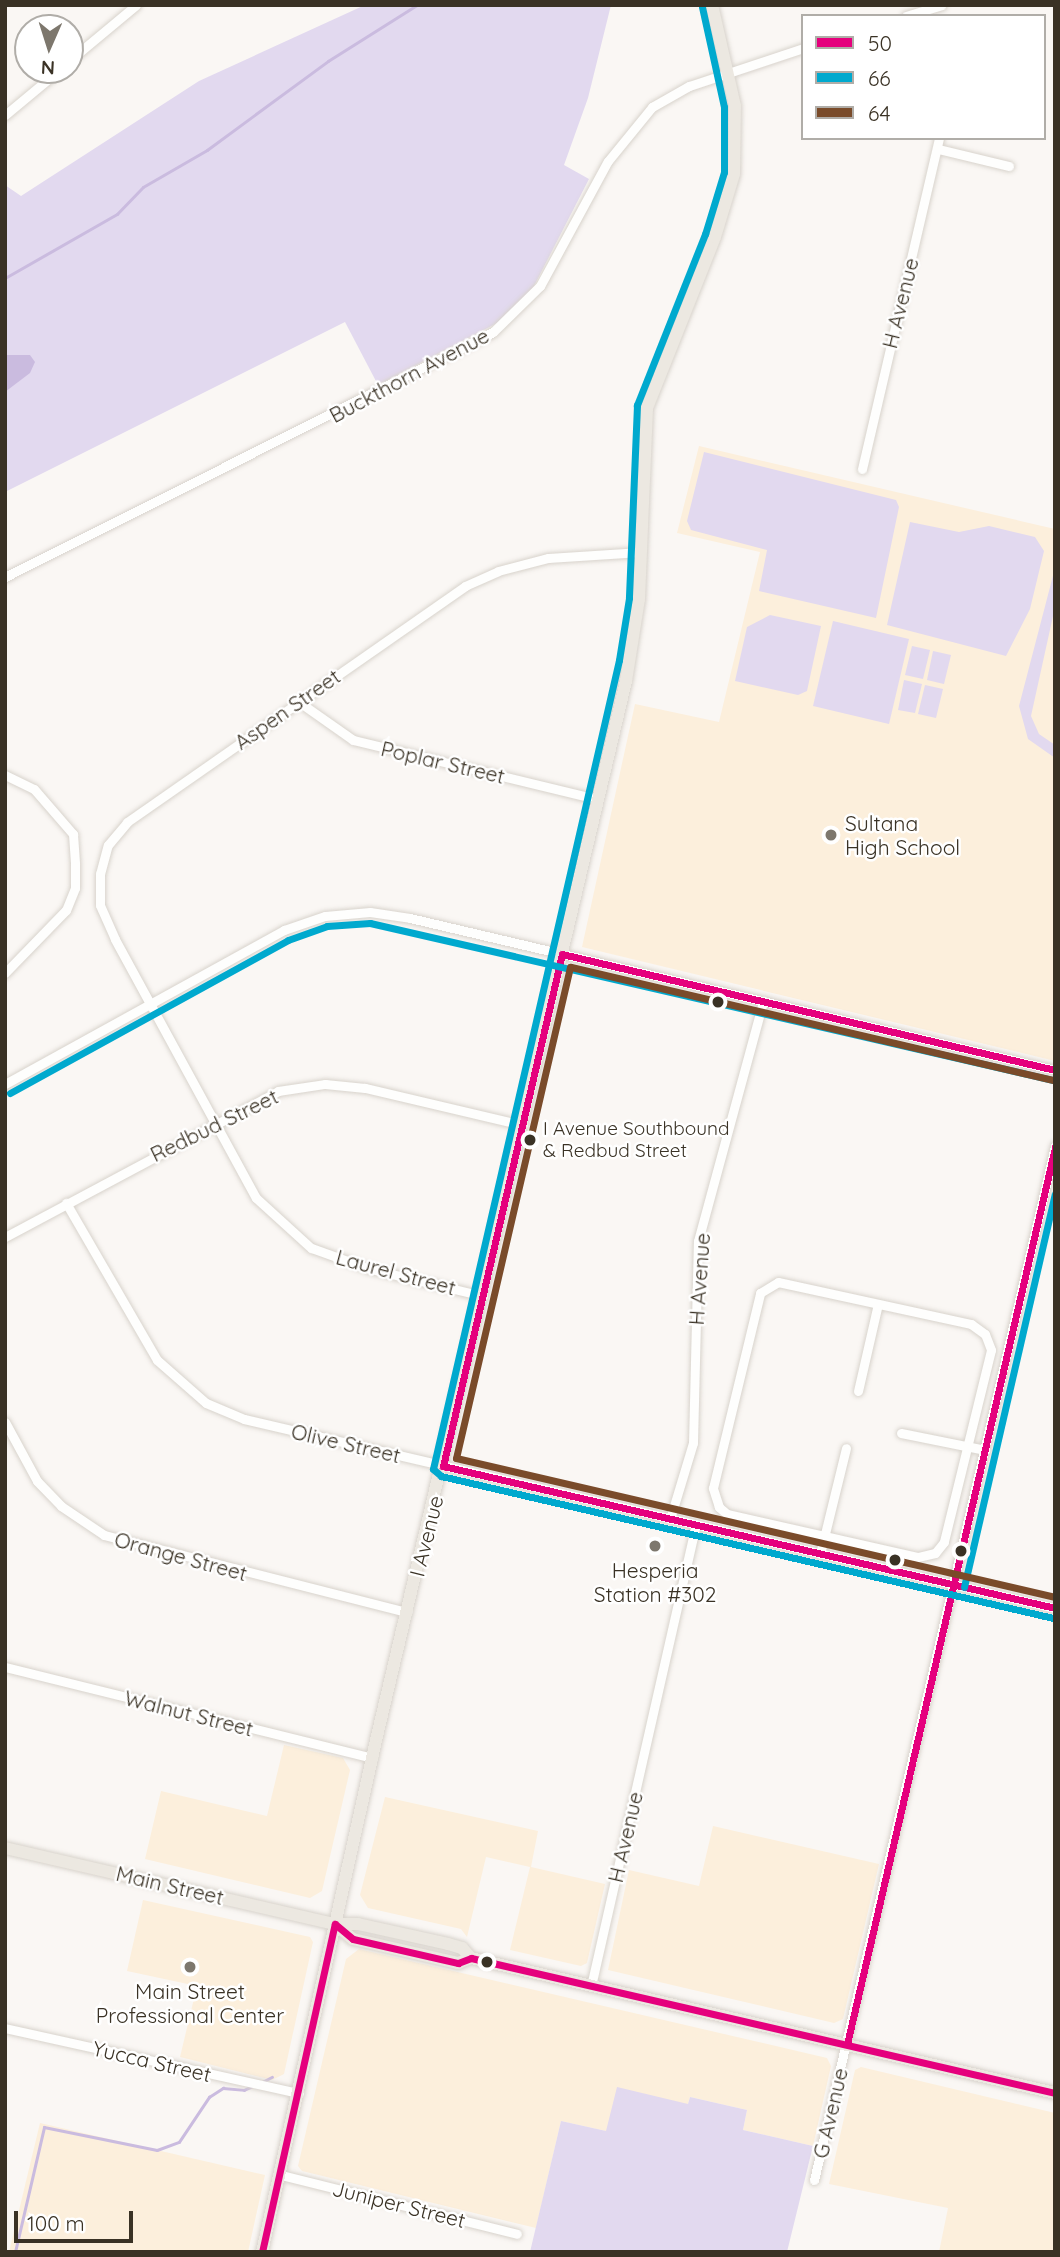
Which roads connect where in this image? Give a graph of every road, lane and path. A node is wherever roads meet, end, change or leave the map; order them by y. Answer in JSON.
{"nodes":[{"id":1,"x":135,"y":5,"type":"edge"},
{"id":2,"x":712,"y":5,"type":"edge"},
{"id":3,"x":941,"y":5,"type":"edge"},
{"id":4,"x":926,"y":13,"type":"edge"},
{"id":5,"x":84,"y":48,"type":"edge"},
{"id":6,"x":801,"y":49,"type":"edge"},
{"id":7,"x":729,"y":71,"type":"junction"},
{"id":8,"x":42,"y":84,"type":"edge"},
{"id":9,"x":5,"y":115,"type":"edge"},
{"id":10,"x":939,"y":140,"type":"edge"},
{"id":11,"x":938,"y":149,"type":"junction"},
{"id":12,"x":1009,"y":166,"type":"dead end"},
{"id":13,"x":862,"y":469,"type":"dead end"},
{"id":14,"x":640,"y":552,"type":"junction"},
{"id":15,"x":5,"y":577,"type":"edge"},
{"id":16,"x":299,"y":702,"type":"junction"},
{"id":17,"x":5,"y":775,"type":"edge"},
{"id":18,"x":597,"y":799,"type":"junction"},
{"id":19,"x":562,"y":954,"type":"junction"},
{"id":20,"x":5,"y":974,"type":"edge"},
{"id":21,"x":763,"y":1001,"type":"junction"},
{"id":22,"x":149,"y":1004,"type":"junction"},
{"id":23,"x":1055,"y":1070,"type":"edge"},
{"id":24,"x":5,"y":1084,"type":"edge"},
{"id":25,"x":214,"y":1121,"type":"junction"},
{"id":26,"x":523,"y":1125,"type":"junction"},
{"id":27,"x":1055,"y":1146,"type":"edge"},
{"id":28,"x":66,"y":1203,"type":"junction"},
{"id":29,"x":5,"y":1237,"type":"edge"},
{"id":30,"x":483,"y":1296,"type":"junction"},
{"id":31,"x":878,"y":1304,"type":"junction"},
{"id":32,"x":858,"y":1391,"type":"dead end"},
{"id":33,"x":5,"y":1422,"type":"edge"},
{"id":34,"x":901,"y":1433,"type":"dead end"},
{"id":35,"x":968,"y":1446,"type":"junction"},
{"id":36,"x":846,"y":1448,"type":"dead end"},
{"id":37,"x":985,"y":1450,"type":"junction"},
{"id":38,"x":443,"y":1466,"type":"junction"},
{"id":39,"x":670,"y":1518,"type":"junction"},
{"id":40,"x":696,"y":1525,"type":"junction"},
{"id":41,"x":824,"y":1535,"type":"junction"},
{"id":42,"x":820,"y":1554,"type":"junction"},
{"id":43,"x":954,"y":1585,"type":"junction"},
{"id":44,"x":1055,"y":1608,"type":"edge"},
{"id":45,"x":407,"y":1612,"type":"junction"},
{"id":46,"x":5,"y":1667,"type":"edge"},
{"id":47,"x":373,"y":1758,"type":"junction"},
{"id":48,"x":5,"y":1848,"type":"edge"},
{"id":49,"x":335,"y":1924,"type":"junction"},
{"id":50,"x":592,"y":1986,"type":"junction"},
{"id":51,"x":5,"y":2028,"type":"edge"},
{"id":52,"x":847,"y":2044,"type":"junction"},
{"id":53,"x":1055,"y":2093,"type":"edge"},
{"id":54,"x":299,"y":2094,"type":"junction"},
{"id":55,"x":281,"y":2175,"type":"junction"},
{"id":56,"x":814,"y":2180,"type":"dead end"},
{"id":57,"x":517,"y":2234,"type":"dead end"},
{"id":58,"x":262,"y":2252,"type":"edge"}],
"edges":[{"from":1,"to":5,"type":"street"},
{"from":2,"to":7,"type":"main road","name":"I Avenue"},
{"from":3,"to":4,"type":"street"},
{"from":6,"to":7,"type":"street","name":"Buckthorn Avenue"},
{"from":7,"to":14,"type":"main road","name":"I Avenue"},
{"from":7,"to":15,"type":"street","name":"Buckthorn Avenue"},
{"from":8,"to":9,"type":"street"},
{"from":10,"to":11,"type":"street","name":"H Avenue"},
{"from":11,"to":12,"type":"street"},
{"from":11,"to":13,"type":"street","name":"H Avenue"},
{"from":14,"to":16,"type":"street","name":"Aspen Street"},
{"from":14,"to":18,"type":"main road","name":"I Avenue"},
{"from":16,"to":18,"type":"street","name":"Poplar Street"},
{"from":16,"to":22,"type":"street","name":"Aspen Street"},
{"from":17,"to":20,"type":"street"},
{"from":18,"to":19,"type":"main road","name":"I Avenue"},
{"from":19,"to":21,"type":"street"},
{"from":19,"to":22,"type":"street"},
{"from":19,"to":26,"type":"main road","name":"I Avenue"},
{"from":21,"to":23,"type":"street"},
{"from":21,"to":39,"type":"street","name":"H Avenue"},
{"from":22,"to":24,"type":"street"},
{"from":22,"to":25,"type":"street","name":"Laurel Street"},
{"from":25,"to":26,"type":"street","name":"Redbud Street"},
{"from":25,"to":28,"type":"street","name":"Redbud Street"},
{"from":25,"to":30,"type":"street","name":"Laurel Street"},
{"from":26,"to":30,"type":"main road","name":"I Avenue"},
{"from":27,"to":37,"type":"street","name":"G Avenue"},
{"from":28,"to":29,"type":"street","name":"Redbud Street"},
{"from":28,"to":38,"type":"street","name":"Olive Street"},
{"from":30,"to":38,"type":"main road","name":"I Avenue"},
{"from":31,"to":32,"type":"street"},
{"from":31,"to":35,"type":"street"},
{"from":31,"to":41,"type":"street"},
{"from":33,"to":45,"type":"street","name":"Orange Street"},
{"from":34,"to":35,"type":"street"},
{"from":35,"to":37,"type":"street"},
{"from":35,"to":41,"type":"street"},
{"from":36,"to":41,"type":"street"},
{"from":37,"to":43,"type":"street","name":"G Avenue"},
{"from":38,"to":39,"type":"street","name":"Olive Street"},
{"from":38,"to":45,"type":"main road","name":"I Avenue"},
{"from":39,"to":40,"type":"street","name":"Olive Street"},
{"from":40,"to":42,"type":"street","name":"Olive Street"},
{"from":40,"to":50,"type":"street","name":"H Avenue"},
{"from":41,"to":42,"type":"street"},
{"from":42,"to":43,"type":"street","name":"Olive Street"},
{"from":43,"to":44,"type":"street","name":"Olive Street"},
{"from":43,"to":52,"type":"street","name":"G Avenue"},
{"from":45,"to":47,"type":"main road","name":"I Avenue"},
{"from":46,"to":47,"type":"street","name":"Walnut Street"},
{"from":47,"to":49,"type":"main road","name":"I Avenue"},
{"from":48,"to":49,"type":"main road","name":"Main Street"},
{"from":49,"to":50,"type":"main road","name":"Main Street"},
{"from":49,"to":54,"type":"main road","name":"I Avenue"},
{"from":50,"to":52,"type":"main road","name":"Main Street"},
{"from":51,"to":54,"type":"street","name":"Yucca Street"},
{"from":52,"to":53,"type":"main road","name":"Main Street"},
{"from":52,"to":56,"type":"street","name":"G Avenue"},
{"from":54,"to":55,"type":"main road","name":"I Avenue"},
{"from":55,"to":57,"type":"street","name":"Juniper Street"},
{"from":55,"to":58,"type":"main road","name":"I Avenue"}]}
